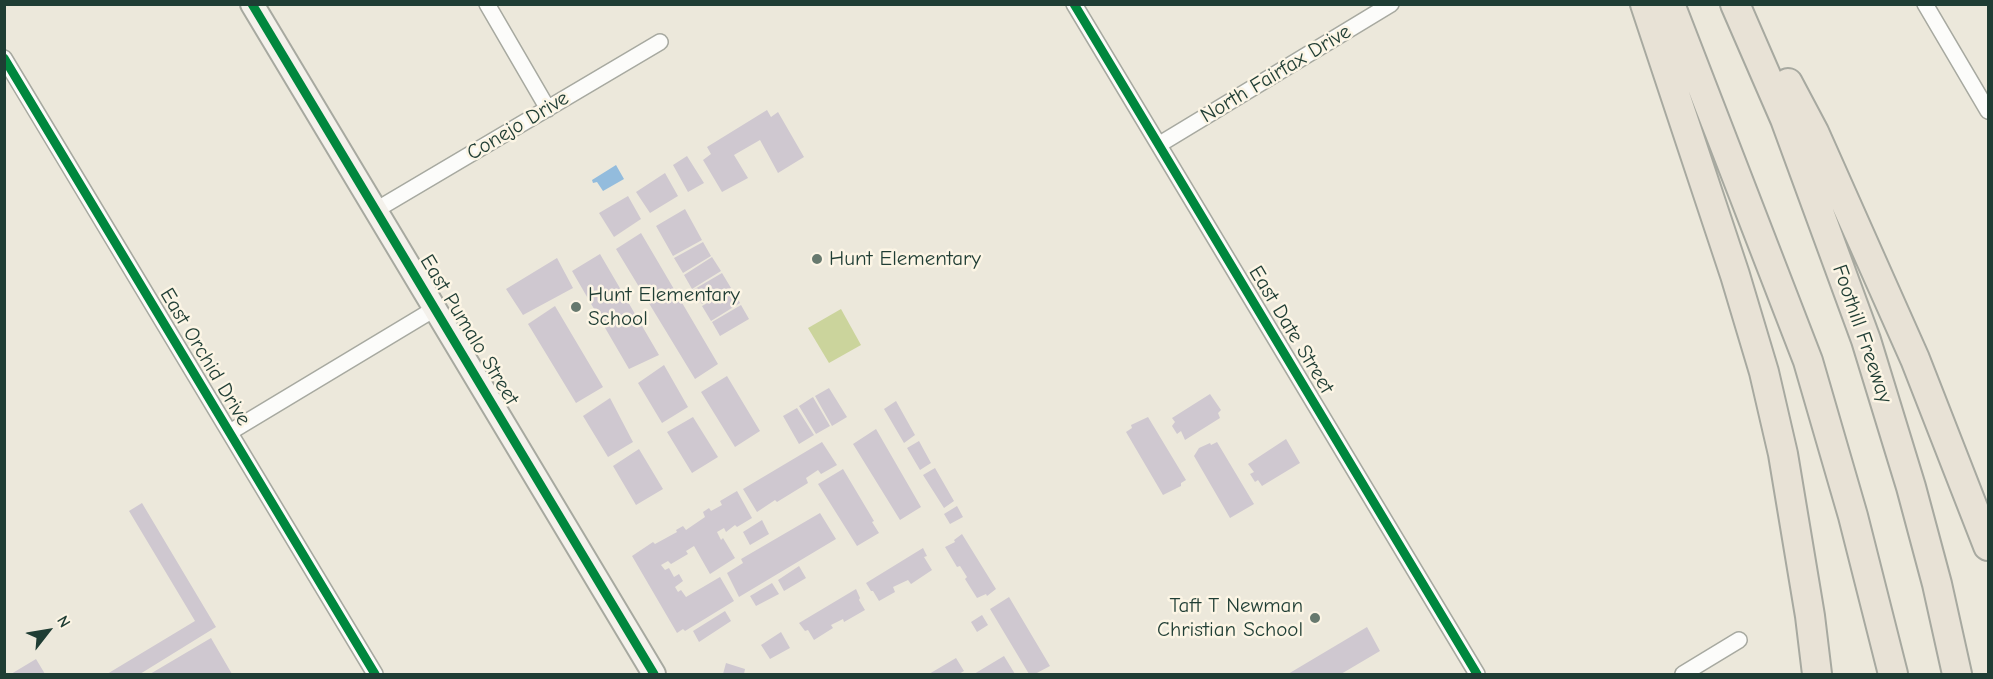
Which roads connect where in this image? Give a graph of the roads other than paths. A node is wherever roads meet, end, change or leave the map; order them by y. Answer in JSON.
{"nodes":[{"id":1,"x":252,"y":4,"type":"edge"},
{"id":2,"x":487,"y":4,"type":"edge"},
{"id":3,"x":1391,"y":4,"type":"edge"},
{"id":4,"x":1646,"y":4,"type":"edge"},
{"id":5,"x":1670,"y":4,"type":"edge"},
{"id":6,"x":1735,"y":4,"type":"edge"},
{"id":7,"x":1747,"y":4,"type":"edge"},
{"id":8,"x":1925,"y":4,"type":"edge"},
{"id":9,"x":1080,"y":7,"type":"edge"},
{"id":10,"x":660,"y":42,"type":"dead end"},
{"id":11,"x":4,"y":58,"type":"edge"},
{"id":12,"x":548,"y":109,"type":"junction"},
{"id":13,"x":1989,"y":111,"type":"edge"},
{"id":14,"x":1160,"y":144,"type":"junction"},
{"id":15,"x":376,"y":210,"type":"junction"},
{"id":16,"x":436,"y":308,"type":"junction"},
{"id":17,"x":230,"y":432,"type":"junction"},
{"id":18,"x":1989,"y":546,"type":"edge"},
{"id":19,"x":1739,"y":640,"type":"dead end"},
{"id":20,"x":375,"y":675,"type":"edge"},
{"id":21,"x":654,"y":675,"type":"edge"},
{"id":22,"x":1477,"y":675,"type":"edge"},
{"id":23,"x":1683,"y":675,"type":"edge"},
{"id":24,"x":1817,"y":675,"type":"edge"},
{"id":25,"x":1893,"y":675,"type":"edge"},
{"id":26,"x":1957,"y":675,"type":"edge"}],
"edges":[{"from":1,"to":15,"type":"street","name":"East Pumalo Street"},
{"from":2,"to":12,"type":"street"},
{"from":3,"to":14,"type":"street","name":"North Fairfax Drive"},
{"from":4,"to":24,"type":"highway"},
{"from":5,"to":25,"type":"highway"},
{"from":6,"to":26,"type":"highway","name":"Foothill Freeway"},
{"from":7,"to":18,"type":"highway"},
{"from":8,"to":13,"type":"street"},
{"from":9,"to":14,"type":"street","name":"East Date Street"},
{"from":10,"to":12,"type":"street","name":"Conejo Drive"},
{"from":11,"to":17,"type":"street","name":"East Orchid Drive"},
{"from":12,"to":15,"type":"street","name":"Conejo Drive"},
{"from":14,"to":22,"type":"street","name":"East Date Street"},
{"from":15,"to":16,"type":"street","name":"East Pumalo Street"},
{"from":16,"to":17,"type":"street"},
{"from":16,"to":21,"type":"street","name":"East Pumalo Street"},
{"from":17,"to":20,"type":"street","name":"East Orchid Drive"},
{"from":19,"to":23,"type":"street"}]}
